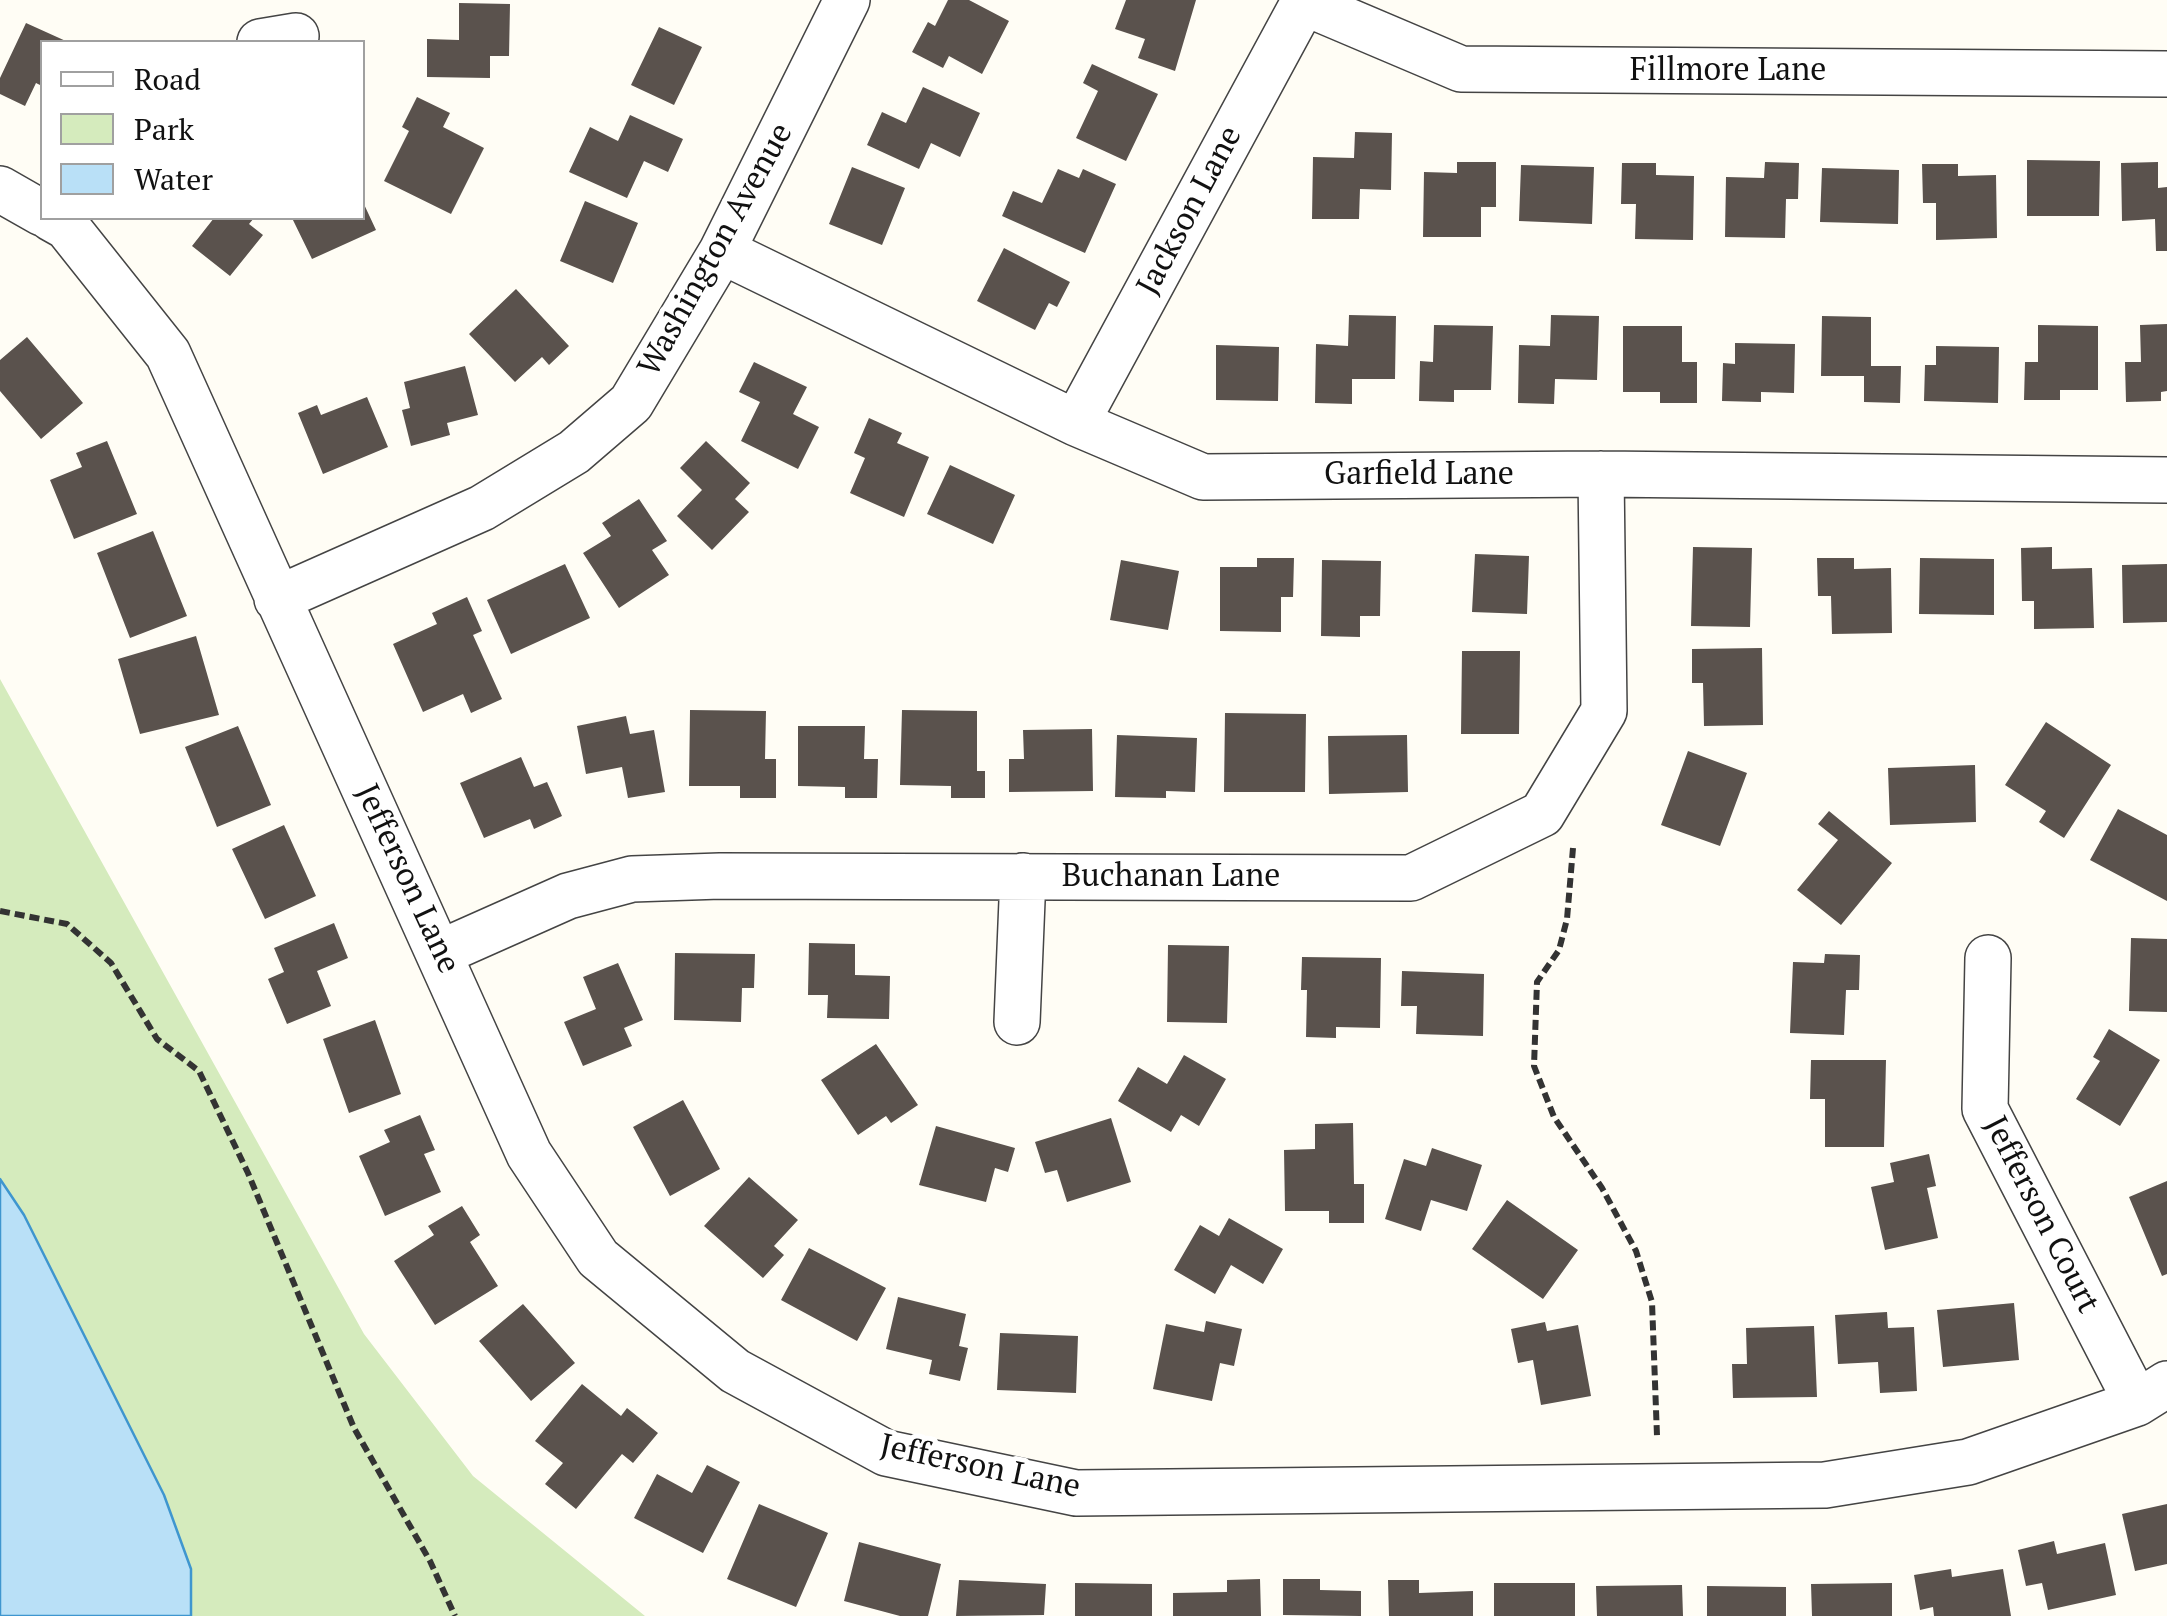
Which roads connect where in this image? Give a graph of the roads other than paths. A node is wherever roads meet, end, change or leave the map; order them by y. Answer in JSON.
{"nodes":[{"id":1,"x":847,"y":0,"type":"edge"},
{"id":2,"x":1304,"y":1,"type":"edge"},
{"id":3,"x":2167,"y":74,"type":"edge"},
{"id":4,"x":0,"y":189,"type":"edge"},
{"id":5,"x":40,"y":209,"type":"edge"},
{"id":6,"x":60,"y":220,"type":"edge"},
{"id":7,"x":722,"y":251,"type":"junction"},
{"id":8,"x":1076,"y":423,"type":"junction"},
{"id":9,"x":1601,"y":474,"type":"junction"},
{"id":10,"x":2167,"y":480,"type":"edge"},
{"id":11,"x":276,"y":599,"type":"junction"},
{"id":12,"x":1023,"y":876,"type":"junction"},
{"id":13,"x":442,"y":952,"type":"junction"},
{"id":14,"x":1988,"y":958,"type":"dead end"},
{"id":15,"x":1017,"y":1022,"type":"dead end"},
{"id":16,"x":2152,"y":1394,"type":"edge"}],
"edges":[{"from":1,"to":7,"type":"street","name":"Washington Avenue"},
{"from":2,"to":3,"type":"street","name":"Fillmore Lane"},
{"from":2,"to":8,"type":"street","name":"Jackson Lane"},
{"from":4,"to":5,"type":"street","name":"Jefferson Lane"},
{"from":6,"to":11,"type":"street","name":"Jefferson Lane"},
{"from":7,"to":8,"type":"street","name":"Garfield Lane"},
{"from":7,"to":11,"type":"street","name":"Washington Avenue"},
{"from":8,"to":9,"type":"street","name":"Garfield Lane"},
{"from":9,"to":10,"type":"street","name":"Garfield Lane"},
{"from":9,"to":12,"type":"street","name":"Buchanan Lane"},
{"from":11,"to":13,"type":"street","name":"Jefferson Lane"},
{"from":12,"to":13,"type":"street","name":"Buchanan Lane"},
{"from":12,"to":15,"type":"street"},
{"from":13,"to":16,"type":"street","name":"Jefferson Lane"},
{"from":14,"to":16,"type":"street","name":"Jefferson Court"}]}
